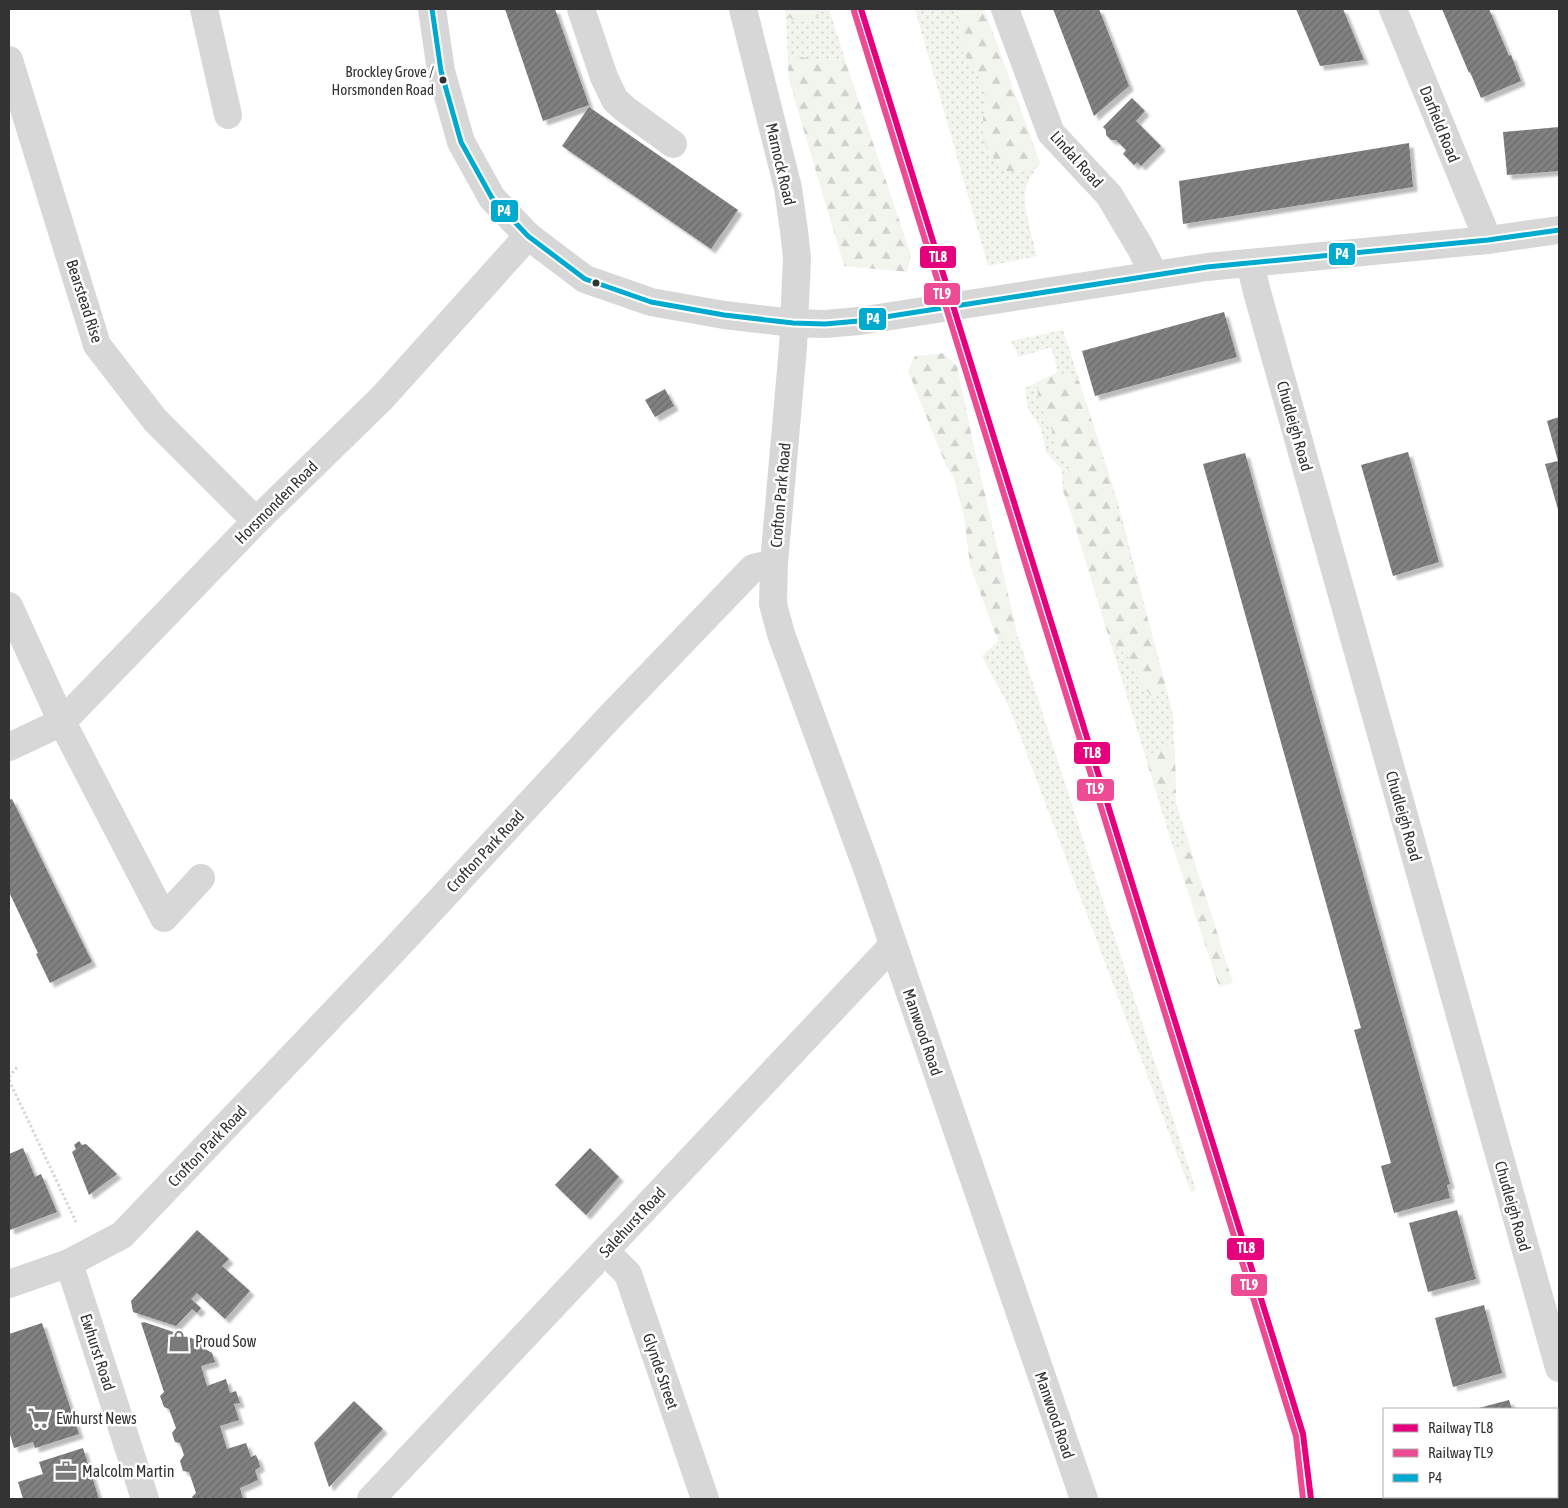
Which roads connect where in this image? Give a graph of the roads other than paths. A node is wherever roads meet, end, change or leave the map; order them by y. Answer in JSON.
{"nodes":[{"id":1,"x":204,"y":9,"type":"edge"},
{"id":2,"x":432,"y":9,"type":"edge"},
{"id":3,"x":581,"y":9,"type":"edge"},
{"id":4,"x":744,"y":9,"type":"edge"},
{"id":5,"x":1005,"y":9,"type":"edge"},
{"id":6,"x":1393,"y":9,"type":"edge"},
{"id":7,"x":9,"y":60,"type":"edge"},
{"id":8,"x":228,"y":115,"type":"dead end"},
{"id":9,"x":673,"y":144,"type":"dead end"},
{"id":10,"x":1559,"y":230,"type":"edge"},
{"id":11,"x":528,"y":236,"type":"junction"},
{"id":12,"x":1488,"y":240,"type":"junction"},
{"id":13,"x":1250,"y":263,"type":"junction"},
{"id":14,"x":1154,"y":274,"type":"junction"},
{"id":15,"x":794,"y":323,"type":"junction"},
{"id":16,"x":256,"y":521,"type":"junction"},
{"id":17,"x":774,"y":563,"type":"junction"},
{"id":18,"x":9,"y":606,"type":"edge"},
{"id":19,"x":62,"y":722,"type":"junction"},
{"id":20,"x":9,"y":747,"type":"edge"},
{"id":21,"x":201,"y":878,"type":"dead end"},
{"id":22,"x":893,"y":945,"type":"junction"},
{"id":23,"x":605,"y":1251,"type":"junction"},
{"id":24,"x":79,"y":1258,"type":"junction"},
{"id":25,"x":9,"y":1284,"type":"edge"},
{"id":26,"x":1559,"y":1368,"type":"edge"},
{"id":27,"x":145,"y":1499,"type":"edge"},
{"id":28,"x":371,"y":1499,"type":"edge"},
{"id":29,"x":705,"y":1499,"type":"edge"},
{"id":30,"x":1084,"y":1499,"type":"edge"}],
"edges":[{"from":1,"to":8,"type":"street"},
{"from":2,"to":11,"type":"street"},
{"from":3,"to":9,"type":"street"},
{"from":4,"to":15,"type":"street","name":"Marnock Road"},
{"from":5,"to":14,"type":"street","name":"Lindal Road"},
{"from":6,"to":12,"type":"street","name":"Darfield Road"},
{"from":7,"to":16,"type":"street","name":"Bearstead Rise"},
{"from":10,"to":12,"type":"street"},
{"from":11,"to":15,"type":"street"},
{"from":11,"to":16,"type":"street","name":"Horsmonden Road"},
{"from":12,"to":13,"type":"street"},
{"from":13,"to":14,"type":"street"},
{"from":13,"to":26,"type":"street","name":"Chudleigh Road"},
{"from":14,"to":15,"type":"street"},
{"from":15,"to":17,"type":"street","name":"Crofton Park Road"},
{"from":16,"to":19,"type":"street","name":"Horsmonden Road"},
{"from":17,"to":22,"type":"street","name":"Manwood Road"},
{"from":17,"to":24,"type":"street","name":"Crofton Park Road"},
{"from":18,"to":19,"type":"street"},
{"from":19,"to":20,"type":"street","name":"Horsmonden Road"},
{"from":19,"to":21,"type":"street"},
{"from":22,"to":23,"type":"street","name":"Salehurst Road"},
{"from":22,"to":30,"type":"street","name":"Manwood Road"},
{"from":23,"to":28,"type":"street","name":"Salehurst Road"},
{"from":23,"to":29,"type":"street","name":"Glynde Street"},
{"from":24,"to":25,"type":"street","name":"Crofton Park Road"},
{"from":24,"to":27,"type":"street","name":"Ewhurst Road"}]}
